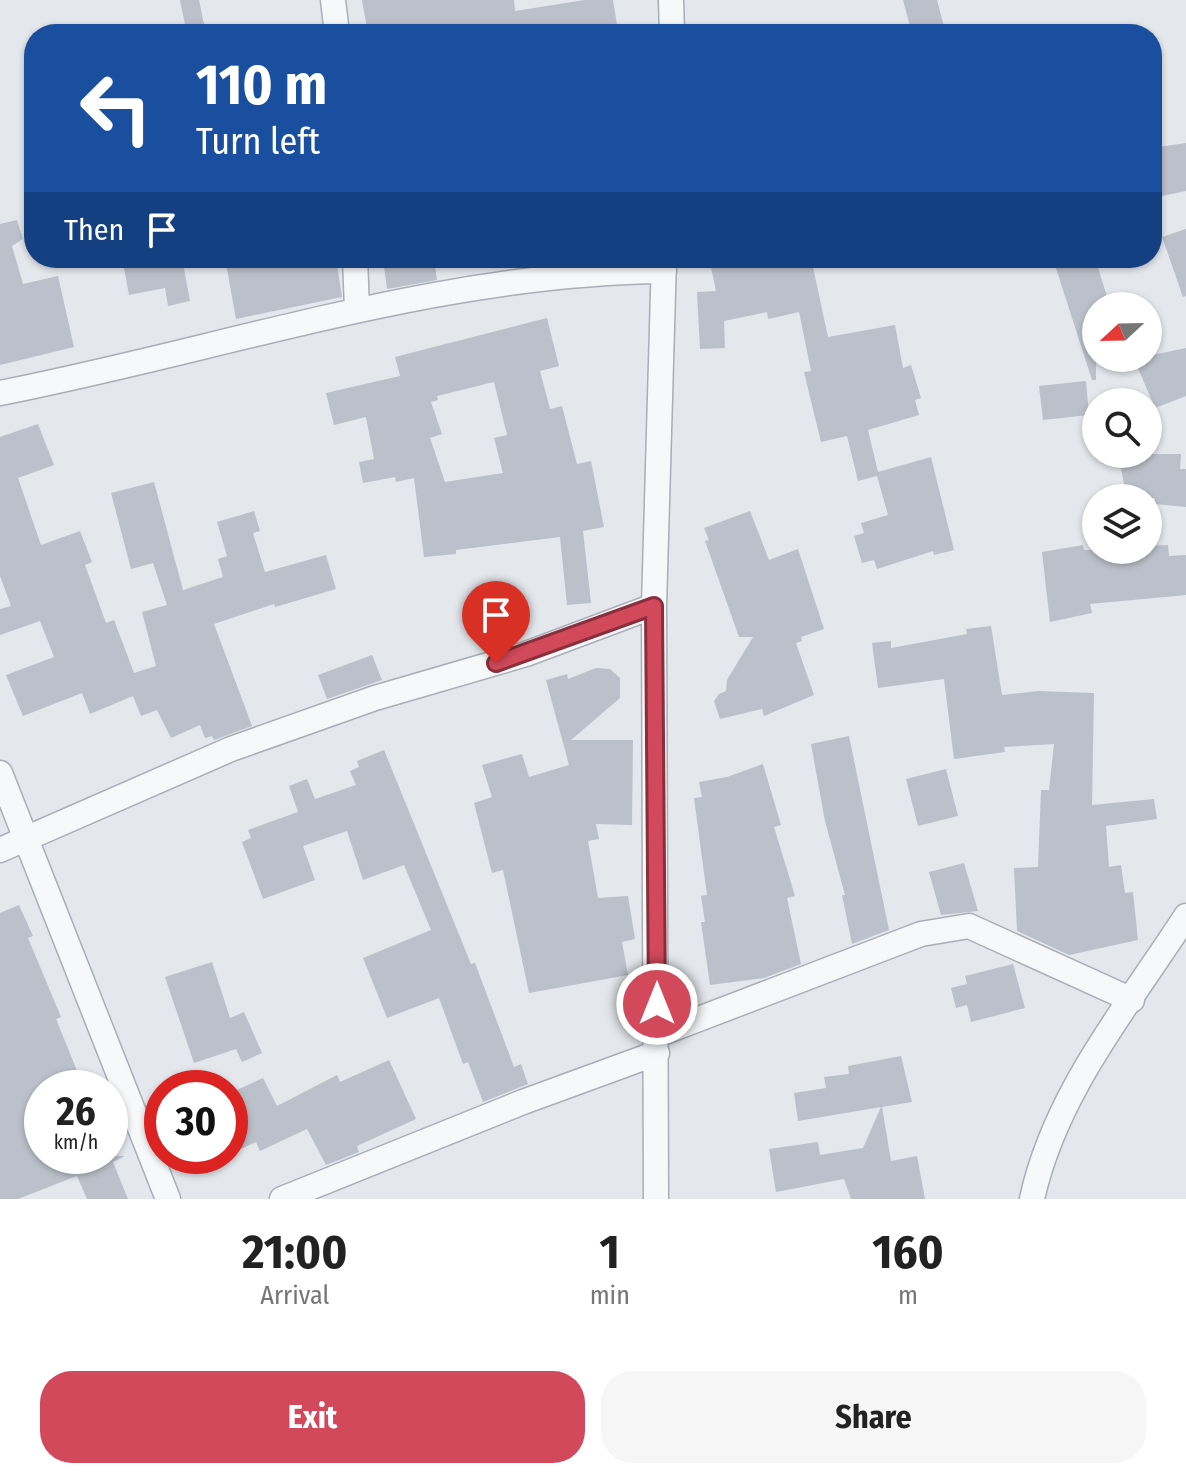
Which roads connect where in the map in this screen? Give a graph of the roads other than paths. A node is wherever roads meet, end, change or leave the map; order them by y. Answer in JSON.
{"nodes":[{"id":1,"x":333,"y":0,"type":"edge"},
{"id":2,"x":671,"y":0,"type":"edge"},
{"id":3,"x":336,"y":24,"type":"edge"},
{"id":4,"x":672,"y":24,"type":"edge"},
{"id":5,"x":355,"y":268,"type":"edge"},
{"id":6,"x":625,"y":268,"type":"edge"},
{"id":7,"x":664,"y":268,"type":"edge"},
{"id":8,"x":357,"y":309,"type":"junction"},
{"id":9,"x":0,"y":393,"type":"edge"},
{"id":10,"x":654,"y":606,"type":"junction"},
{"id":11,"x":0,"y":773,"type":"edge"},
{"id":12,"x":26,"y":839,"type":"junction"},
{"id":13,"x":0,"y":850,"type":"edge"},
{"id":14,"x":1186,"y":916,"type":"edge"},
{"id":15,"x":1132,"y":1000,"type":"junction"},
{"id":16,"x":657,"y":1044,"type":"junction"},
{"id":17,"x":168,"y":1199,"type":"edge"},
{"id":18,"x":282,"y":1199,"type":"edge"},
{"id":19,"x":656,"y":1199,"type":"edge"},
{"id":20,"x":1032,"y":1199,"type":"edge"}],
"edges":[{"from":1,"to":3,"type":"street"},
{"from":2,"to":4,"type":"street"},
{"from":5,"to":8,"type":"street"},
{"from":6,"to":8,"type":"street"},
{"from":7,"to":10,"type":"street"},
{"from":8,"to":9,"type":"street"},
{"from":10,"to":12,"type":"street"},
{"from":10,"to":16,"type":"street"},
{"from":11,"to":12,"type":"street"},
{"from":12,"to":13,"type":"street"},
{"from":12,"to":17,"type":"street"},
{"from":14,"to":15,"type":"street"},
{"from":15,"to":16,"type":"street"},
{"from":15,"to":20,"type":"street"},
{"from":16,"to":18,"type":"street"},
{"from":16,"to":19,"type":"street"}]}
